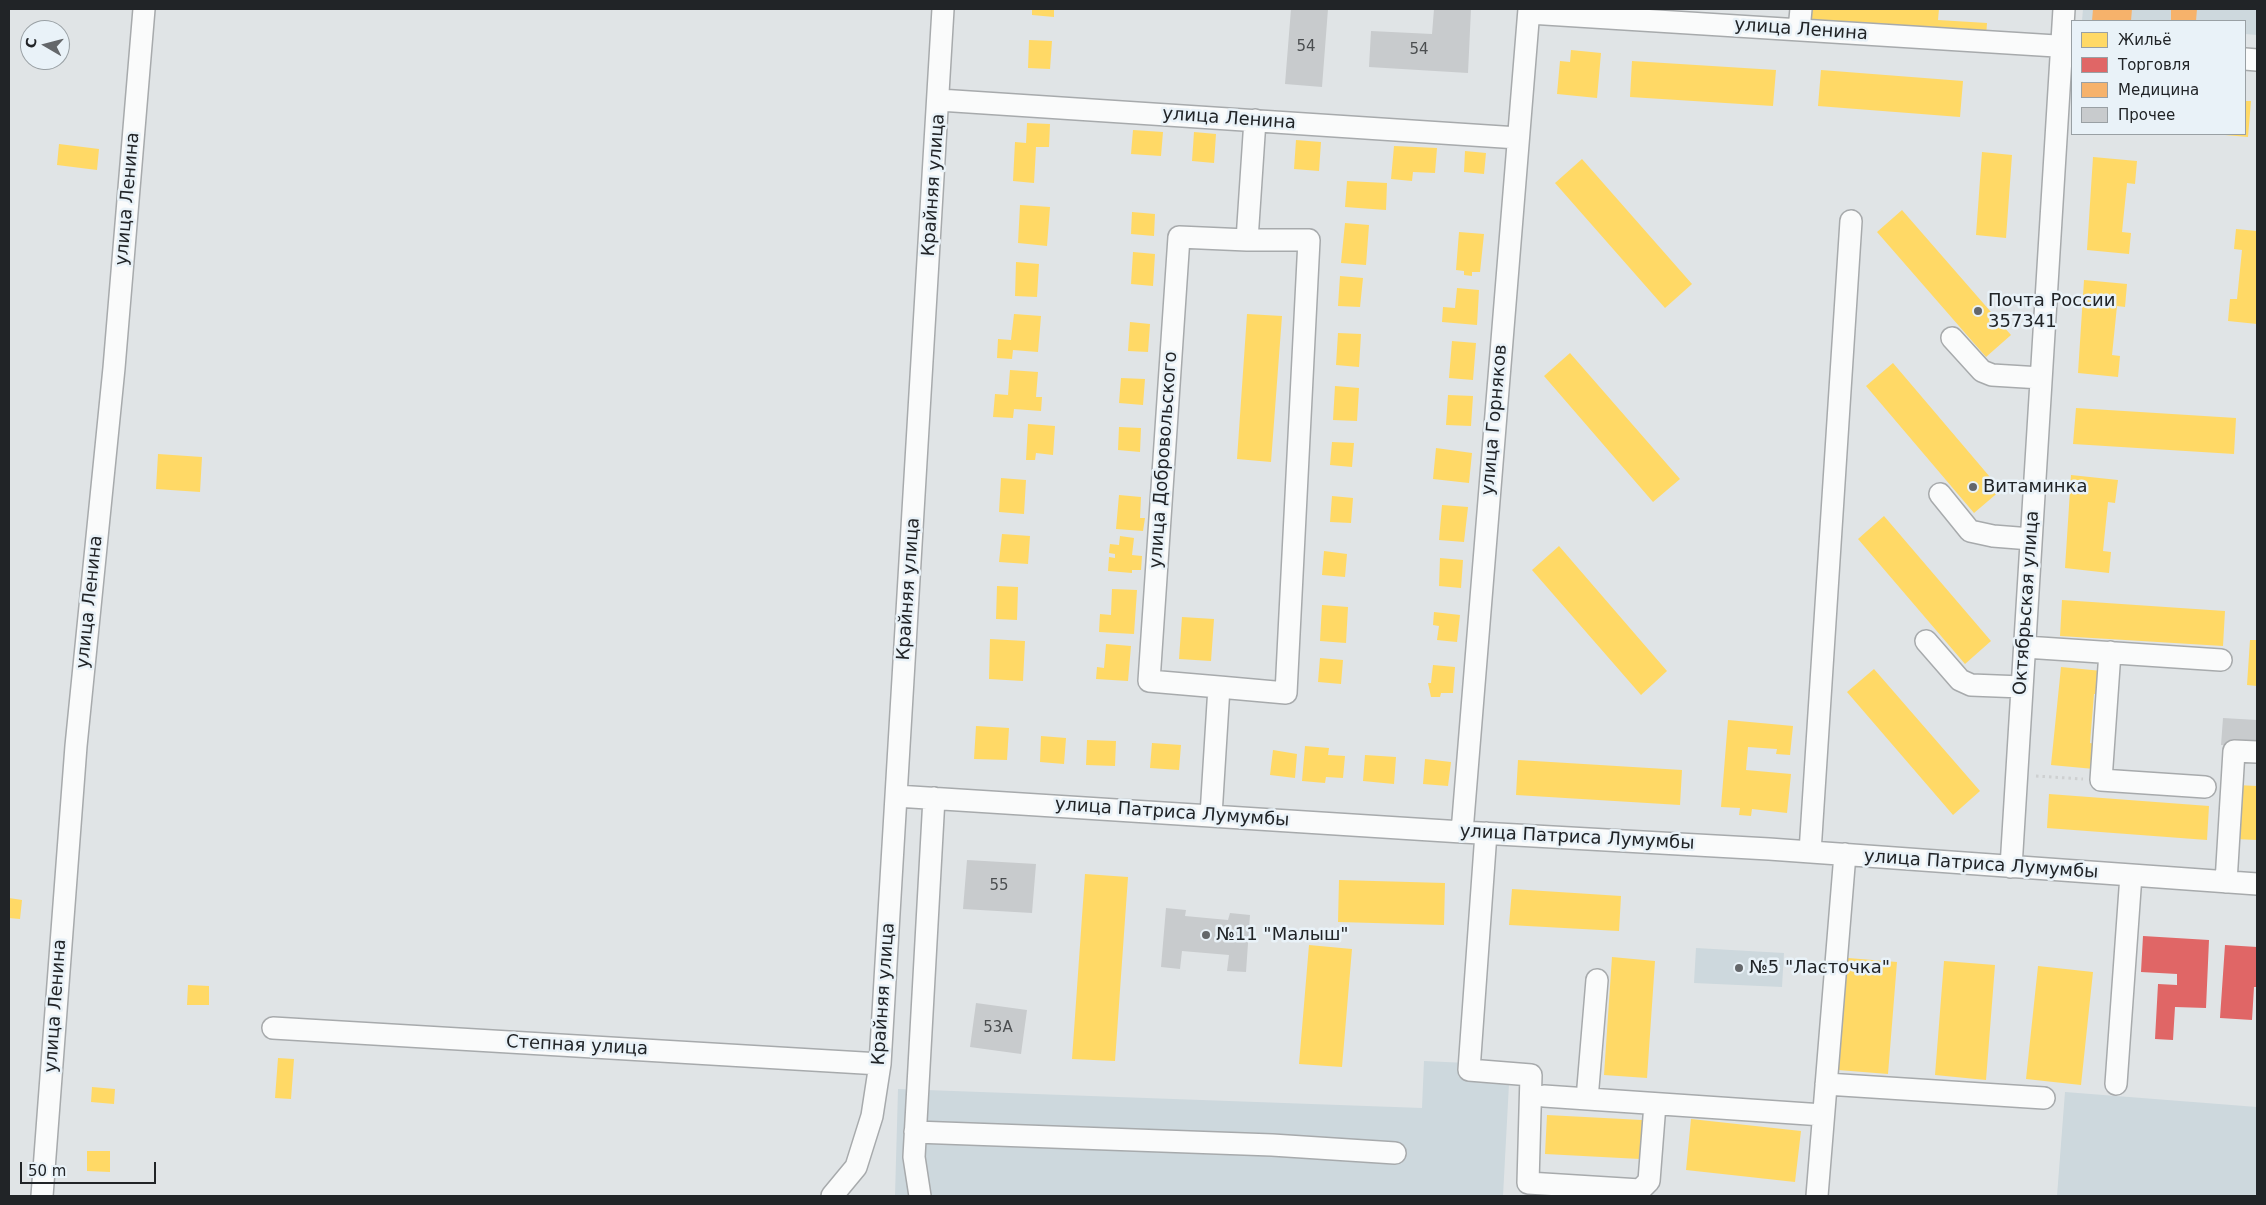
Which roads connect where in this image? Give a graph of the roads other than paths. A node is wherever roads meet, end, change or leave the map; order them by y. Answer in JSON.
{"nodes":[{"id":1,"x":144,"y":9,"type":"edge"},
{"id":2,"x":943,"y":9,"type":"edge"},
{"id":3,"x":1801,"y":9,"type":"edge"},
{"id":4,"x":2064,"y":9,"type":"edge"},
{"id":5,"x":1529,"y":11,"type":"edge"},
{"id":6,"x":1799,"y":30,"type":"junction"},
{"id":7,"x":2067,"y":47,"type":"edge"},
{"id":8,"x":939,"y":100,"type":"junction"},
{"id":9,"x":1255,"y":120,"type":"junction"},
{"id":10,"x":1518,"y":138,"type":"junction"},
{"id":11,"x":1851,"y":221,"type":"dead end"},
{"id":12,"x":1247,"y":240,"type":"junction"},
{"id":13,"x":1952,"y":338,"type":"dead end"},
{"id":14,"x":2041,"y":378,"type":"junction"},
{"id":15,"x":1940,"y":494,"type":"dead end"},
{"id":16,"x":2031,"y":539,"type":"junction"},
{"id":17,"x":1926,"y":641,"type":"dead end"},
{"id":18,"x":2025,"y":647,"type":"junction"},
{"id":19,"x":2110,"y":652,"type":"junction"},
{"id":20,"x":2221,"y":660,"type":"dead end"},
{"id":21,"x":1219,"y":686,"type":"junction"},
{"id":22,"x":2022,"y":687,"type":"junction"},
{"id":23,"x":2257,"y":752,"type":"edge"},
{"id":24,"x":2205,"y":787,"type":"dead end"},
{"id":25,"x":896,"y":796,"type":"junction"},
{"id":26,"x":934,"y":798,"type":"junction"},
{"id":27,"x":1211,"y":815,"type":"junction"},
{"id":28,"x":1462,"y":832,"type":"junction"},
{"id":29,"x":1486,"y":833,"type":"junction"},
{"id":30,"x":1810,"y":852,"type":"junction"},
{"id":31,"x":1845,"y":854,"type":"junction"},
{"id":32,"x":2011,"y":867,"type":"junction"},
{"id":33,"x":2131,"y":876,"type":"junction"},
{"id":34,"x":2226,"y":882,"type":"junction"},
{"id":35,"x":2257,"y":884,"type":"edge"},
{"id":36,"x":1596,"y":980,"type":"dead end"},
{"id":37,"x":273,"y":1028,"type":"dead end"},
{"id":38,"x":880,"y":1064,"type":"junction"},
{"id":39,"x":1826,"y":1084,"type":"junction"},
{"id":40,"x":2116,"y":1084,"type":"dead end"},
{"id":41,"x":1544,"y":1096,"type":"dead end"},
{"id":42,"x":2044,"y":1098,"type":"dead end"},
{"id":43,"x":1587,"y":1099,"type":"junction"},
{"id":44,"x":1655,"y":1104,"type":"junction"},
{"id":45,"x":1823,"y":1115,"type":"junction"},
{"id":46,"x":915,"y":1132,"type":"junction"},
{"id":47,"x":1395,"y":1153,"type":"dead end"},
{"id":48,"x":42,"y":1196,"type":"edge"},
{"id":49,"x":832,"y":1196,"type":"edge"},
{"id":50,"x":920,"y":1196,"type":"edge"},
{"id":51,"x":1817,"y":1196,"type":"edge"}],
"edges":[{"from":1,"to":48,"type":"street","name":"улица Ленина"},
{"from":2,"to":8,"type":"street","name":"Крайняя улица"},
{"from":3,"to":6,"type":"street"},
{"from":4,"to":7,"type":"street","name":"Октябрьская улица"},
{"from":5,"to":6,"type":"street","name":"улица Ленина"},
{"from":5,"to":10,"type":"street","name":"улица Горняков"},
{"from":6,"to":7,"type":"street","name":"улица Ленина"},
{"from":7,"to":14,"type":"street","name":"Октябрьская улица"},
{"from":8,"to":9,"type":"street","name":"улица Ленина"},
{"from":8,"to":25,"type":"street","name":"Крайняя улица"},
{"from":9,"to":10,"type":"street","name":"улица Ленина"},
{"from":9,"to":12,"type":"street"},
{"from":10,"to":28,"type":"street","name":"улица Горняков"},
{"from":11,"to":30,"type":"street"},
{"from":12,"to":21,"type":"street","name":"улица Добровольского"},
{"from":12,"to":21,"type":"street","name":"улица Добровольского"},
{"from":13,"to":14,"type":"street"},
{"from":14,"to":16,"type":"street","name":"Октябрьская улица"},
{"from":15,"to":16,"type":"street"},
{"from":16,"to":18,"type":"street","name":"Октябрьская улица"},
{"from":17,"to":22,"type":"street"},
{"from":18,"to":19,"type":"street"},
{"from":18,"to":22,"type":"street","name":"Октябрьская улица"},
{"from":19,"to":20,"type":"street"},
{"from":19,"to":24,"type":"street"},
{"from":21,"to":27,"type":"street"},
{"from":22,"to":32,"type":"street","name":"Октябрьская улица"},
{"from":23,"to":34,"type":"street"},
{"from":25,"to":26,"type":"street","name":"улица Патриса Лумумбы"},
{"from":25,"to":38,"type":"street","name":"Крайняя улица"},
{"from":26,"to":27,"type":"street","name":"улица Патриса Лумумбы"},
{"from":26,"to":46,"type":"street"},
{"from":27,"to":28,"type":"street","name":"улица Патриса Лумумбы"},
{"from":28,"to":29,"type":"street","name":"улица Патриса Лумумбы"},
{"from":29,"to":30,"type":"street","name":"улица Патриса Лумумбы"},
{"from":29,"to":44,"type":"street"},
{"from":30,"to":31,"type":"street","name":"улица Патриса Лумумбы"},
{"from":31,"to":32,"type":"street","name":"улица Патриса Лумумбы"},
{"from":31,"to":39,"type":"street"},
{"from":32,"to":33,"type":"street","name":"улица Патриса Лумумбы"},
{"from":33,"to":34,"type":"street","name":"улица Патриса Лумумбы"},
{"from":33,"to":40,"type":"street"},
{"from":34,"to":35,"type":"street","name":"улица Патриса Лумумбы"},
{"from":36,"to":43,"type":"street"},
{"from":37,"to":38,"type":"street","name":"Степная улица"},
{"from":38,"to":49,"type":"street","name":"Крайняя улица"},
{"from":39,"to":42,"type":"street"},
{"from":39,"to":45,"type":"street"},
{"from":41,"to":43,"type":"street"},
{"from":43,"to":44,"type":"street"},
{"from":44,"to":45,"type":"street"},
{"from":45,"to":51,"type":"street"},
{"from":46,"to":47,"type":"street"},
{"from":46,"to":50,"type":"street"}]}
